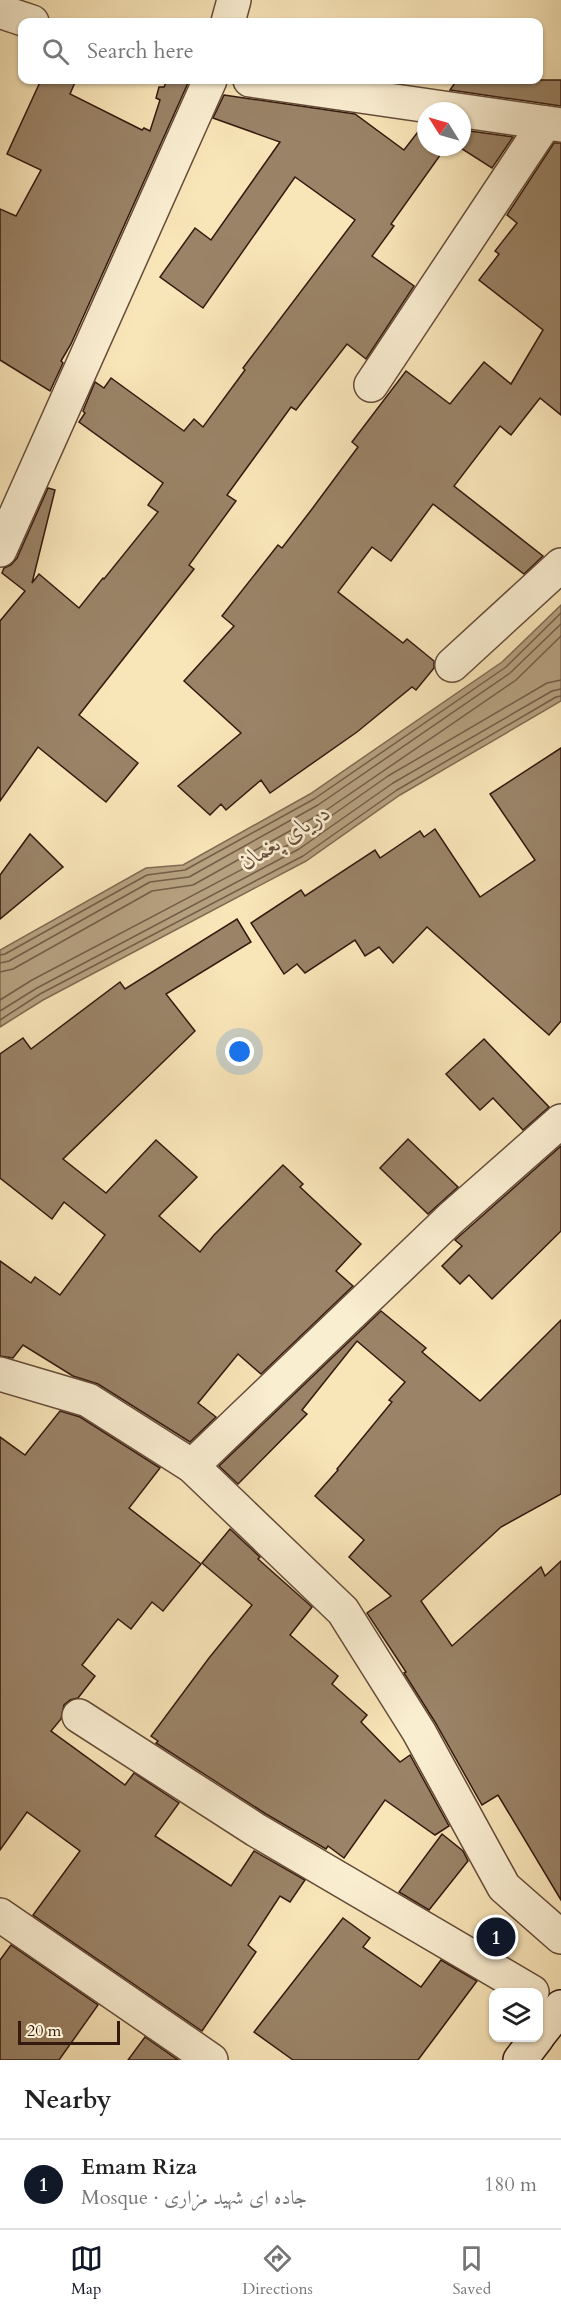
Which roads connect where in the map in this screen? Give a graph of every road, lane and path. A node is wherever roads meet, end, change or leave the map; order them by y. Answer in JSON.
{"nodes":[{"id":1,"x":234,"y":0,"type":"edge"},
{"id":2,"x":2,"y":12,"type":"dead end"},
{"id":3,"x":20,"y":18,"type":"edge"},
{"id":4,"x":229,"y":18,"type":"edge"},
{"id":5,"x":208,"y":84,"type":"edge"},
{"id":6,"x":278,"y":84,"type":"edge"},
{"id":7,"x":553,"y":124,"type":"edge"},
{"id":8,"x":371,"y":385,"type":"dead end"},
{"id":9,"x":0,"y":550,"type":"edge"},
{"id":10,"x":561,"y":565,"type":"edge"},
{"id":11,"x":452,"y":665,"type":"dead end"},
{"id":12,"x":561,"y":1121,"type":"edge"},
{"id":13,"x":0,"y":1374,"type":"edge"},
{"id":14,"x":192,"y":1466,"type":"junction"},
{"id":15,"x":80,"y":1716,"type":"dead end"},
{"id":16,"x":0,"y":1915,"type":"edge"},
{"id":17,"x":561,"y":1937,"type":"edge"},
{"id":18,"x":525,"y":1988,"type":"edge"},
{"id":19,"x":553,"y":2004,"type":"edge"},
{"id":20,"x":543,"y":2026,"type":"edge"},
{"id":21,"x":534,"y":2042,"type":"edge"},
{"id":22,"x":211,"y":2060,"type":"edge"},
{"id":23,"x":520,"y":2060,"type":"edge"}],
"edges":[{"from":1,"to":4,"type":"street"},
{"from":2,"to":3,"type":"street"},
{"from":5,"to":9,"type":"street"},
{"from":6,"to":7,"type":"street"},
{"from":7,"to":8,"type":"street"},
{"from":10,"to":11,"type":"street"},
{"from":12,"to":14,"type":"street"},
{"from":13,"to":14,"type":"street"},
{"from":14,"to":17,"type":"street"},
{"from":15,"to":18,"type":"street"},
{"from":16,"to":22,"type":"street"},
{"from":19,"to":20,"type":"street"},
{"from":21,"to":23,"type":"street"}]}
